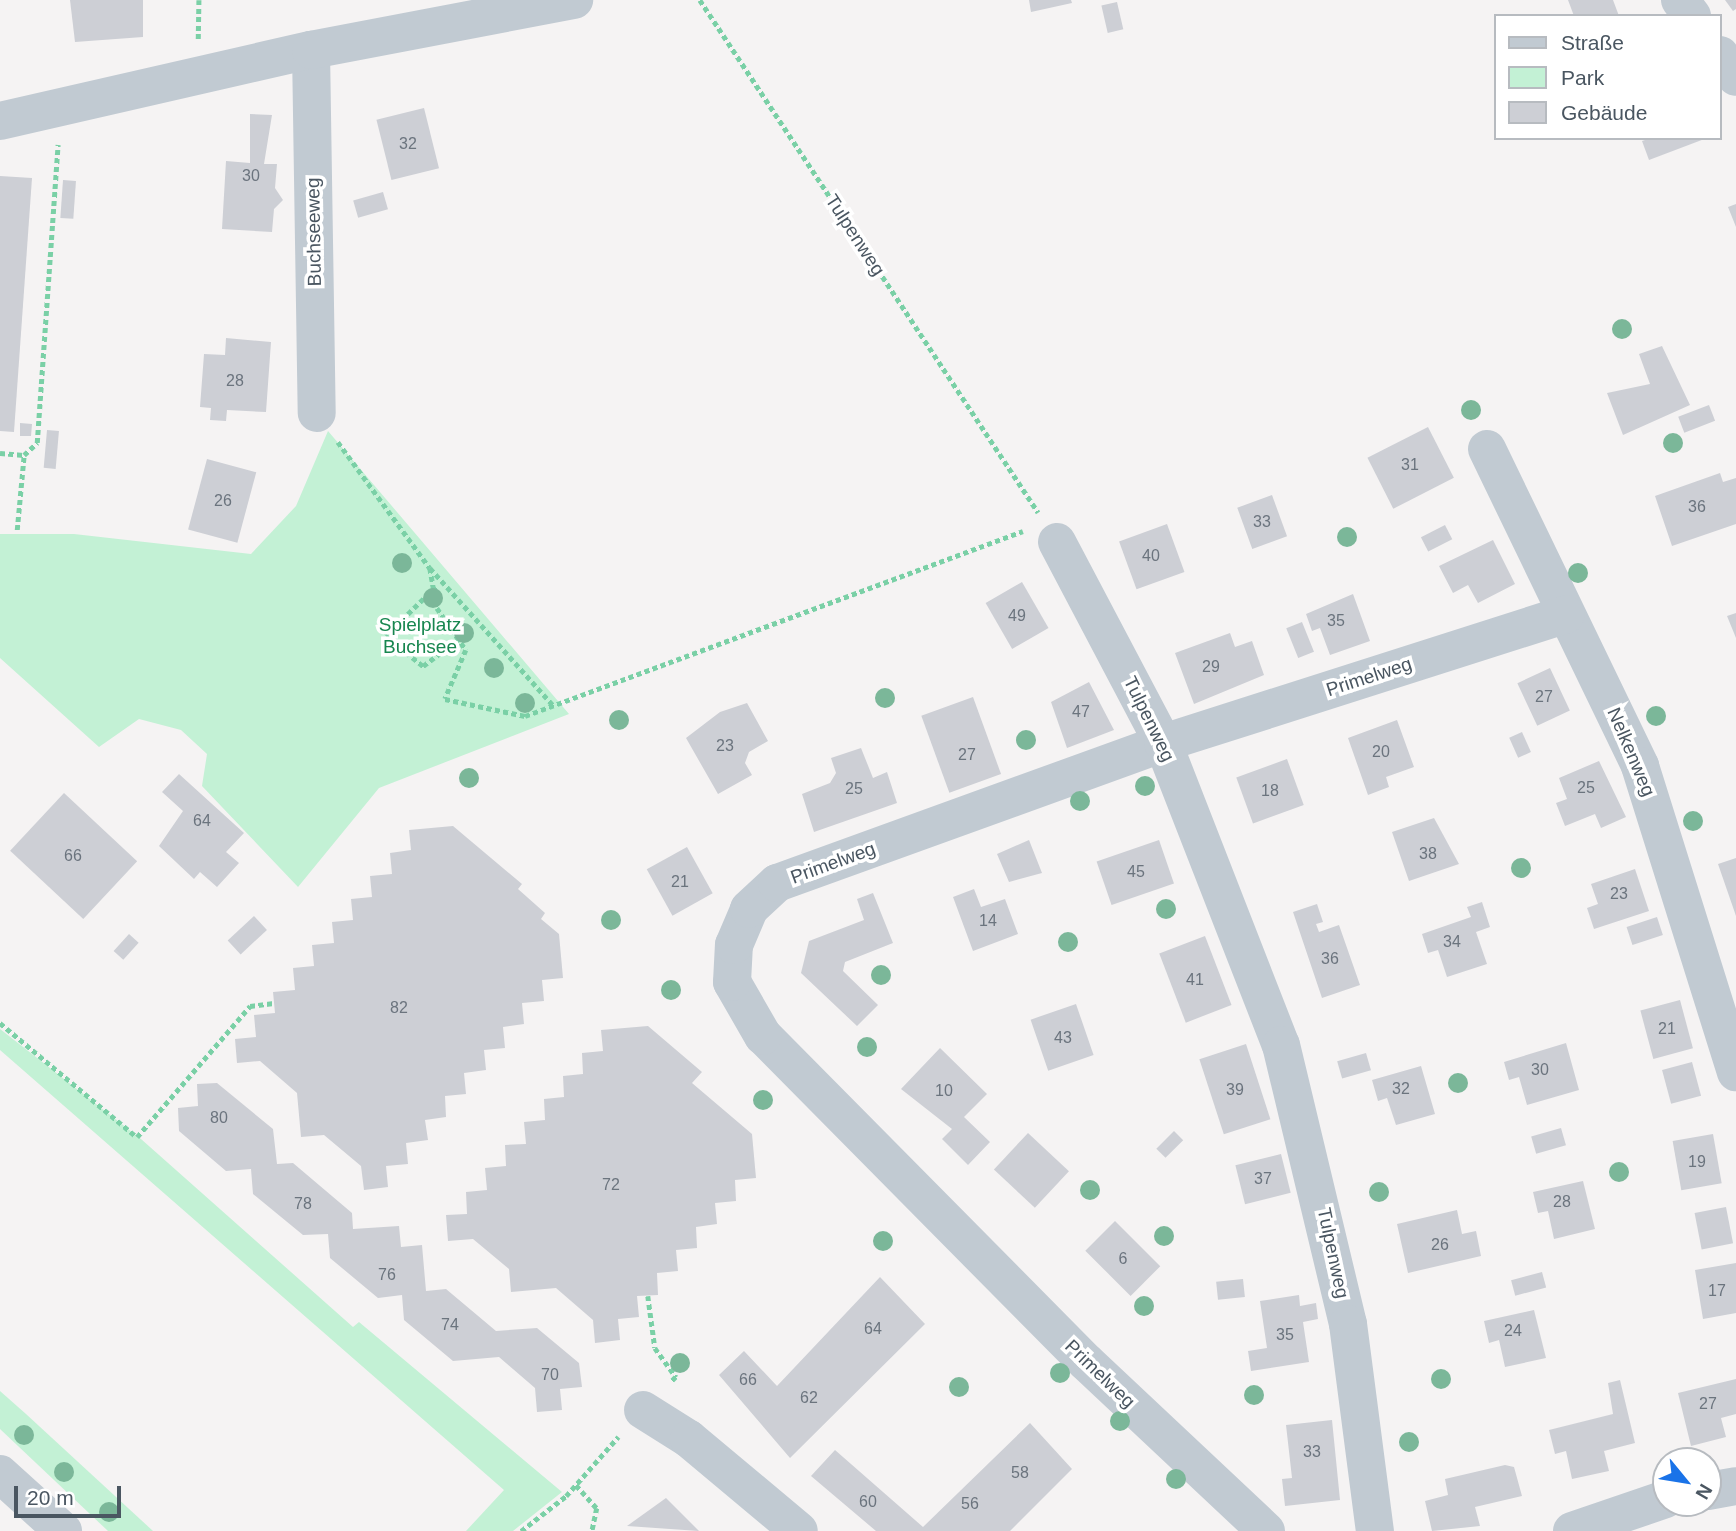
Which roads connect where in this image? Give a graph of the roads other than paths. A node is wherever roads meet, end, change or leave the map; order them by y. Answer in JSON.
{"nodes":[{"id":1,"x":574,"y":0,"type":"edge"},
{"id":2,"x":311,"y":50,"type":"junction"},
{"id":3,"x":1722,"y":58,"type":"edge"},
{"id":4,"x":1736,"y":77,"type":"edge"},
{"id":5,"x":0,"y":121,"type":"edge"},
{"id":6,"x":317,"y":413,"type":"road end"},
{"id":7,"x":1487,"y":449,"type":"dead end"},
{"id":8,"x":1051,"y":532,"type":"road end"},
{"id":9,"x":1566,"y":614,"type":"junction"},
{"id":10,"x":1163,"y":743,"type":"junction"},
{"id":11,"x":1736,"y":1072,"type":"edge"},
{"id":12,"x":643,"y":1410,"type":"road end"},
{"id":13,"x":0,"y":1474,"type":"edge"},
{"id":14,"x":1652,"y":1504,"type":"edge"},
{"id":15,"x":63,"y":1531,"type":"edge"},
{"id":16,"x":799,"y":1531,"type":"edge"},
{"id":17,"x":1266,"y":1531,"type":"edge"},
{"id":18,"x":1375,"y":1531,"type":"edge"},
{"id":19,"x":1572,"y":1531,"type":"edge"}],
"edges":[{"from":1,"to":2,"type":"street"},
{"from":2,"to":5,"type":"street"},
{"from":2,"to":6,"type":"street","name":"Buchseeweg"},
{"from":3,"to":4,"type":"street"},
{"from":7,"to":9,"type":"street","name":"Nelkenweg"},
{"from":8,"to":10,"type":"street","name":"Tulpenweg"},
{"from":9,"to":10,"type":"street","name":"Primelweg"},
{"from":9,"to":11,"type":"street","name":"Nelkenweg"},
{"from":10,"to":17,"type":"street","name":"Primelweg"},
{"from":10,"to":18,"type":"street","name":"Tulpenweg"},
{"from":12,"to":16,"type":"street"},
{"from":13,"to":15,"type":"street"},
{"from":14,"to":19,"type":"street"}]}
